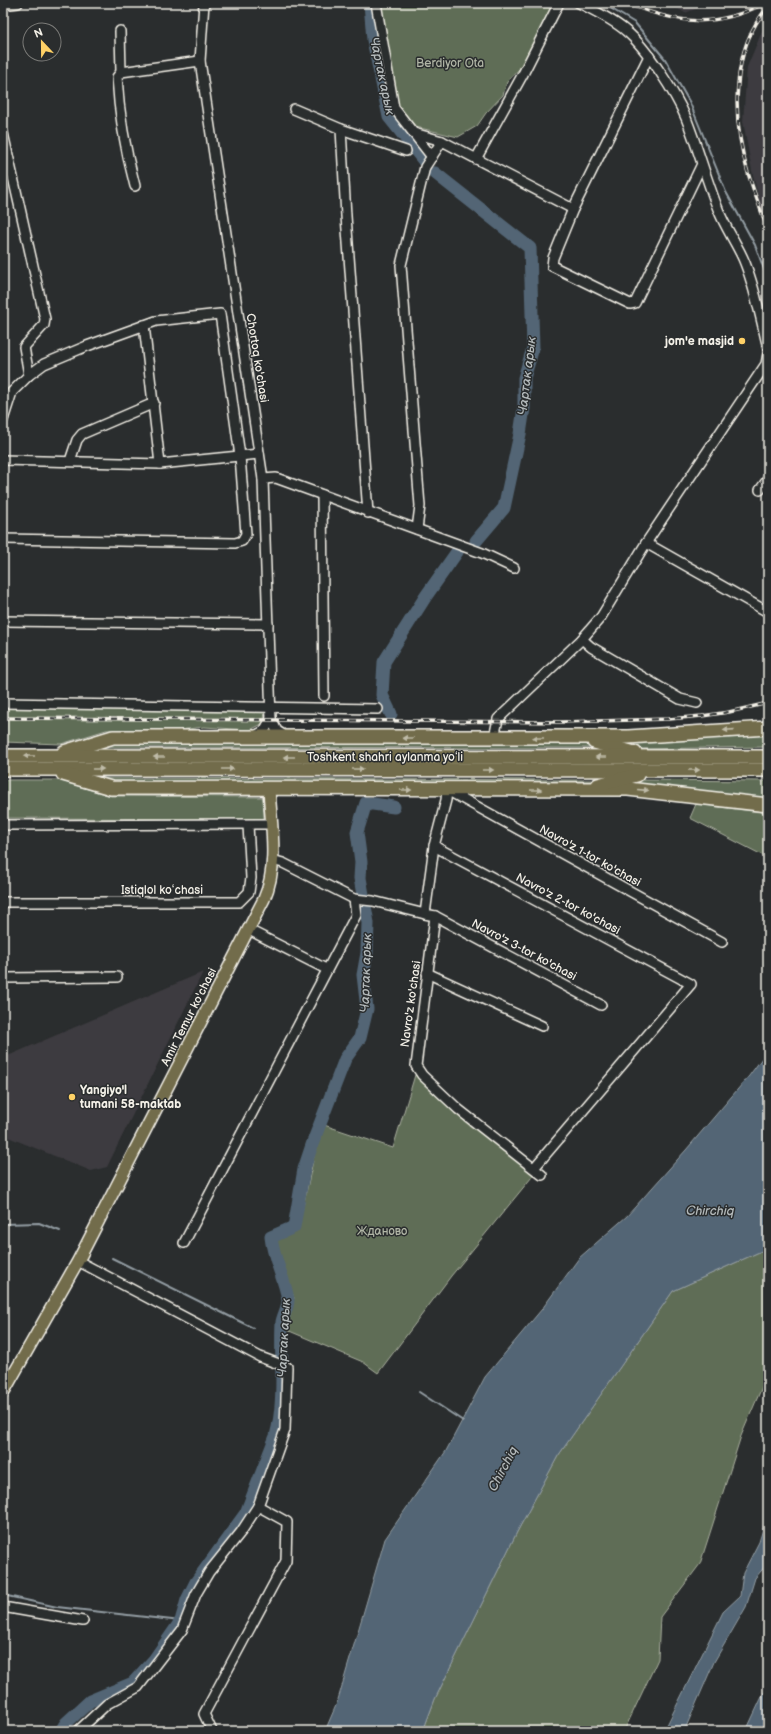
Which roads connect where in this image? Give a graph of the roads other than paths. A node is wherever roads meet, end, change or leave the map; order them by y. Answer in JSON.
{"nodes":[{"id":1,"x":18,"y":3,"type":"edge"},
{"id":2,"x":204,"y":3,"type":"edge"},
{"id":3,"x":376,"y":3,"type":"edge"},
{"id":4,"x":559,"y":3,"type":"edge"},
{"id":5,"x":579,"y":3,"type":"edge"},
{"id":6,"x":3,"y":5,"type":"edge"},
{"id":7,"x":120,"y":31,"type":"dead end"},
{"id":8,"x":649,"y":56,"type":"junction"},
{"id":9,"x":200,"y":61,"type":"junction"},
{"id":10,"x":121,"y":72,"type":"junction"},
{"id":11,"x":294,"y":109,"type":"dead end"},
{"id":12,"x":341,"y":129,"type":"junction"},
{"id":13,"x":414,"y":132,"type":"junction"},
{"id":14,"x":3,"y":134,"type":"edge"},
{"id":15,"x":442,"y":141,"type":"junction"},
{"id":16,"x":406,"y":151,"type":"dead end"},
{"id":17,"x":432,"y":157,"type":"junction"},
{"id":18,"x":476,"y":159,"type":"junction"},
{"id":19,"x":701,"y":166,"type":"junction"},
{"id":20,"x":135,"y":186,"type":"dead end"},
{"id":21,"x":573,"y":210,"type":"junction"},
{"id":22,"x":144,"y":325,"type":"junction"},
{"id":23,"x":768,"y":348,"type":"edge"},
{"id":24,"x":768,"y":354,"type":"edge"},
{"id":25,"x":767,"y":366,"type":"edge"},
{"id":26,"x":29,"y":375,"type":"junction"},
{"id":27,"x":154,"y":404,"type":"junction"},
{"id":28,"x":3,"y":420,"type":"edge"},
{"id":29,"x":259,"y":454,"type":"junction"},
{"id":30,"x":240,"y":456,"type":"junction"},
{"id":31,"x":3,"y":460,"type":"edge"},
{"id":32,"x":70,"y":461,"type":"junction"},
{"id":33,"x":160,"y":464,"type":"junction"},
{"id":34,"x":263,"y":479,"type":"junction"},
{"id":35,"x":768,"y":479,"type":"edge"},
{"id":36,"x":760,"y":490,"type":"dead end"},
{"id":37,"x":322,"y":495,"type":"junction"},
{"id":38,"x":368,"y":513,"type":"junction"},
{"id":39,"x":417,"y":529,"type":"junction"},
{"id":40,"x":3,"y":539,"type":"edge"},
{"id":41,"x":646,"y":543,"type":"junction"},
{"id":42,"x":514,"y":568,"type":"dead end"},
{"id":43,"x":768,"y":612,"type":"edge"},
{"id":44,"x":3,"y":621,"type":"edge"},
{"id":45,"x":268,"y":624,"type":"junction"},
{"id":46,"x":582,"y":639,"type":"junction"},
{"id":47,"x":324,"y":696,"type":"dead end"},
{"id":48,"x":3,"y":703,"type":"edge"},
{"id":49,"x":697,"y":703,"type":"dead end"},
{"id":50,"x":270,"y":707,"type":"junction"},
{"id":51,"x":378,"y":708,"type":"dead end"},
{"id":52,"x":271,"y":719,"type":"junction"},
{"id":53,"x":768,"y":728,"type":"edge"},
{"id":54,"x":248,"y":738,"type":"junction"},
{"id":55,"x":292,"y":738,"type":"junction"},
{"id":56,"x":494,"y":738,"type":"junction"},
{"id":57,"x":577,"y":738,"type":"junction"},
{"id":58,"x":3,"y":756,"type":"edge"},
{"id":59,"x":768,"y":757,"type":"edge"},
{"id":60,"x":49,"y":763,"type":"junction"},
{"id":61,"x":654,"y":764,"type":"junction"},
{"id":62,"x":3,"y":769,"type":"edge"},
{"id":63,"x":768,"y":770,"type":"edge"},
{"id":64,"x":269,"y":789,"type":"junction"},
{"id":65,"x":447,"y":790,"type":"junction"},
{"id":66,"x":576,"y":790,"type":"junction"},
{"id":67,"x":768,"y":804,"type":"edge"},
{"id":68,"x":271,"y":824,"type":"junction"},
{"id":69,"x":3,"y":825,"type":"edge"},
{"id":70,"x":248,"y":825,"type":"junction"},
{"id":71,"x":434,"y":846,"type":"junction"},
{"id":72,"x":272,"y":860,"type":"junction"},
{"id":73,"x":356,"y":899,"type":"junction"},
{"id":74,"x":3,"y":902,"type":"edge"},
{"id":75,"x":425,"y":914,"type":"junction"},
{"id":76,"x":435,"y":916,"type":"junction"},
{"id":77,"x":249,"y":930,"type":"junction"},
{"id":78,"x":722,"y":942,"type":"dead end"},
{"id":79,"x":326,"y":969,"type":"junction"},
{"id":80,"x":427,"y":973,"type":"junction"},
{"id":81,"x":117,"y":977,"type":"dead end"},
{"id":82,"x":3,"y":978,"type":"edge"},
{"id":83,"x":601,"y":1005,"type":"dead end"},
{"id":84,"x":542,"y":1026,"type":"dead end"},
{"id":85,"x":534,"y":1168,"type":"junction"},
{"id":86,"x":542,"y":1175,"type":"dead end"},
{"id":87,"x":184,"y":1242,"type":"dead end"},
{"id":88,"x":78,"y":1261,"type":"junction"},
{"id":89,"x":3,"y":1393,"type":"edge"},
{"id":90,"x":258,"y":1506,"type":"junction"},
{"id":91,"x":3,"y":1606,"type":"edge"},
{"id":92,"x":83,"y":1621,"type":"dead end"},
{"id":93,"x":78,"y":1731,"type":"edge"},
{"id":94,"x":212,"y":1731,"type":"edge"}],
"edges":[{"from":1,"to":6,"type":"street"},
{"from":2,"to":9,"type":"street","name":"Chortoq ko'chasi"},
{"from":3,"to":13,"type":"street"},
{"from":4,"to":18,"type":"street"},
{"from":5,"to":8,"type":"street"},
{"from":7,"to":10,"type":"street"},
{"from":8,"to":19,"type":"street"},
{"from":8,"to":21,"type":"street"},
{"from":9,"to":10,"type":"street"},
{"from":9,"to":29,"type":"street","name":"Chortoq ko'chasi"},
{"from":10,"to":20,"type":"street"},
{"from":11,"to":12,"type":"street"},
{"from":12,"to":16,"type":"street"},
{"from":12,"to":38,"type":"street"},
{"from":13,"to":15,"type":"street"},
{"from":13,"to":17,"type":"street"},
{"from":14,"to":26,"type":"street"},
{"from":15,"to":17,"type":"street"},
{"from":15,"to":18,"type":"street"},
{"from":17,"to":39,"type":"street"},
{"from":18,"to":21,"type":"street"},
{"from":19,"to":21,"type":"street"},
{"from":19,"to":23,"type":"street"},
{"from":22,"to":26,"type":"street"},
{"from":22,"to":27,"type":"street"},
{"from":22,"to":30,"type":"street"},
{"from":24,"to":25,"type":"street"},
{"from":25,"to":41,"type":"street"},
{"from":26,"to":28,"type":"street"},
{"from":27,"to":32,"type":"street"},
{"from":27,"to":33,"type":"street"},
{"from":29,"to":30,"type":"street"},
{"from":29,"to":34,"type":"street","name":"Chortoq ko'chasi"},
{"from":30,"to":33,"type":"street"},
{"from":30,"to":40,"type":"street"},
{"from":31,"to":32,"type":"street"},
{"from":32,"to":33,"type":"street"},
{"from":34,"to":37,"type":"street"},
{"from":34,"to":45,"type":"street","name":"Chortoq ko'chasi"},
{"from":35,"to":36,"type":"street"},
{"from":37,"to":38,"type":"street"},
{"from":37,"to":47,"type":"street"},
{"from":38,"to":39,"type":"street"},
{"from":39,"to":42,"type":"street"},
{"from":41,"to":43,"type":"street"},
{"from":41,"to":46,"type":"street"},
{"from":44,"to":45,"type":"street"},
{"from":45,"to":50,"type":"street","name":"Chortoq ko'chasi"},
{"from":46,"to":49,"type":"street"},
{"from":46,"to":56,"type":"street"},
{"from":48,"to":50,"type":"street"},
{"from":50,"to":51,"type":"street"},
{"from":50,"to":52,"type":"street","name":"Chortoq ko'chasi"},
{"from":52,"to":54,"type":"street"},
{"from":52,"to":55,"type":"street"},
{"from":53,"to":57,"type":"highway","one_way":true},
{"from":54,"to":55,"type":"highway"},
{"from":54,"to":60,"type":"highway"},
{"from":56,"to":55,"type":"highway","one_way":true},
{"from":57,"to":56,"type":"highway","one_way":true},
{"from":57,"to":61,"type":"highway"},
{"from":60,"to":58,"type":"highway","name":"Toshkent shahri aylanma yoʻli","one_way":true},
{"from":59,"to":61,"type":"highway","name":"Toshkent shahri aylanma yoʻli"},
{"from":60,"to":61,"type":"highway","name":"Toshkent shahri aylanma yoʻli"},
{"from":60,"to":62,"type":"highway","name":"Toshkent shahri aylanma yoʻli"},
{"from":60,"to":64,"type":"highway"},
{"from":61,"to":63,"type":"highway","name":"Toshkent shahri aylanma yoʻli","one_way":true},
{"from":61,"to":66,"type":"highway"},
{"from":64,"to":65,"type":"highway","one_way":true},
{"from":64,"to":68,"type":"main road","name":"Amir Temur ko'chasi"},
{"from":65,"to":66,"type":"highway","one_way":true},
{"from":65,"to":71,"type":"street"},
{"from":65,"to":78,"type":"street","name":"Navro'z 1-tor ko'chasi"},
{"from":66,"to":67,"type":"highway","one_way":true},
{"from":68,"to":70,"type":"street"},
{"from":68,"to":72,"type":"main road","name":"Amir Temur ko'chasi"},
{"from":69,"to":70,"type":"street"},
{"from":70,"to":74,"type":"street","name":"Istiqlol koʻchasi"},
{"from":71,"to":75,"type":"street"},
{"from":71,"to":85,"type":"street","name":"Navro'z 2-tor ko'chasi"},
{"from":72,"to":73,"type":"street"},
{"from":72,"to":77,"type":"main road","name":"Amir Temur ko'chasi"},
{"from":73,"to":75,"type":"street"},
{"from":73,"to":79,"type":"street"},
{"from":75,"to":76,"type":"street"},
{"from":76,"to":80,"type":"street","name":"Navro'z ko'chasi"},
{"from":76,"to":83,"type":"street","name":"Navro'z 3-tor ko'chasi"},
{"from":77,"to":79,"type":"street"},
{"from":77,"to":88,"type":"main road","name":"Amir Temur ko'chasi"},
{"from":79,"to":87,"type":"street"},
{"from":80,"to":84,"type":"street"},
{"from":80,"to":85,"type":"street","name":"Navro'z ko'chasi"},
{"from":81,"to":82,"type":"street"},
{"from":85,"to":86,"type":"street","name":"Navro'z ko'chasi"},
{"from":88,"to":89,"type":"main road","name":"Amir Temur ko'chasi"},
{"from":88,"to":90,"type":"street"},
{"from":90,"to":93,"type":"street"},
{"from":90,"to":94,"type":"street"},
{"from":91,"to":92,"type":"street"}]}
